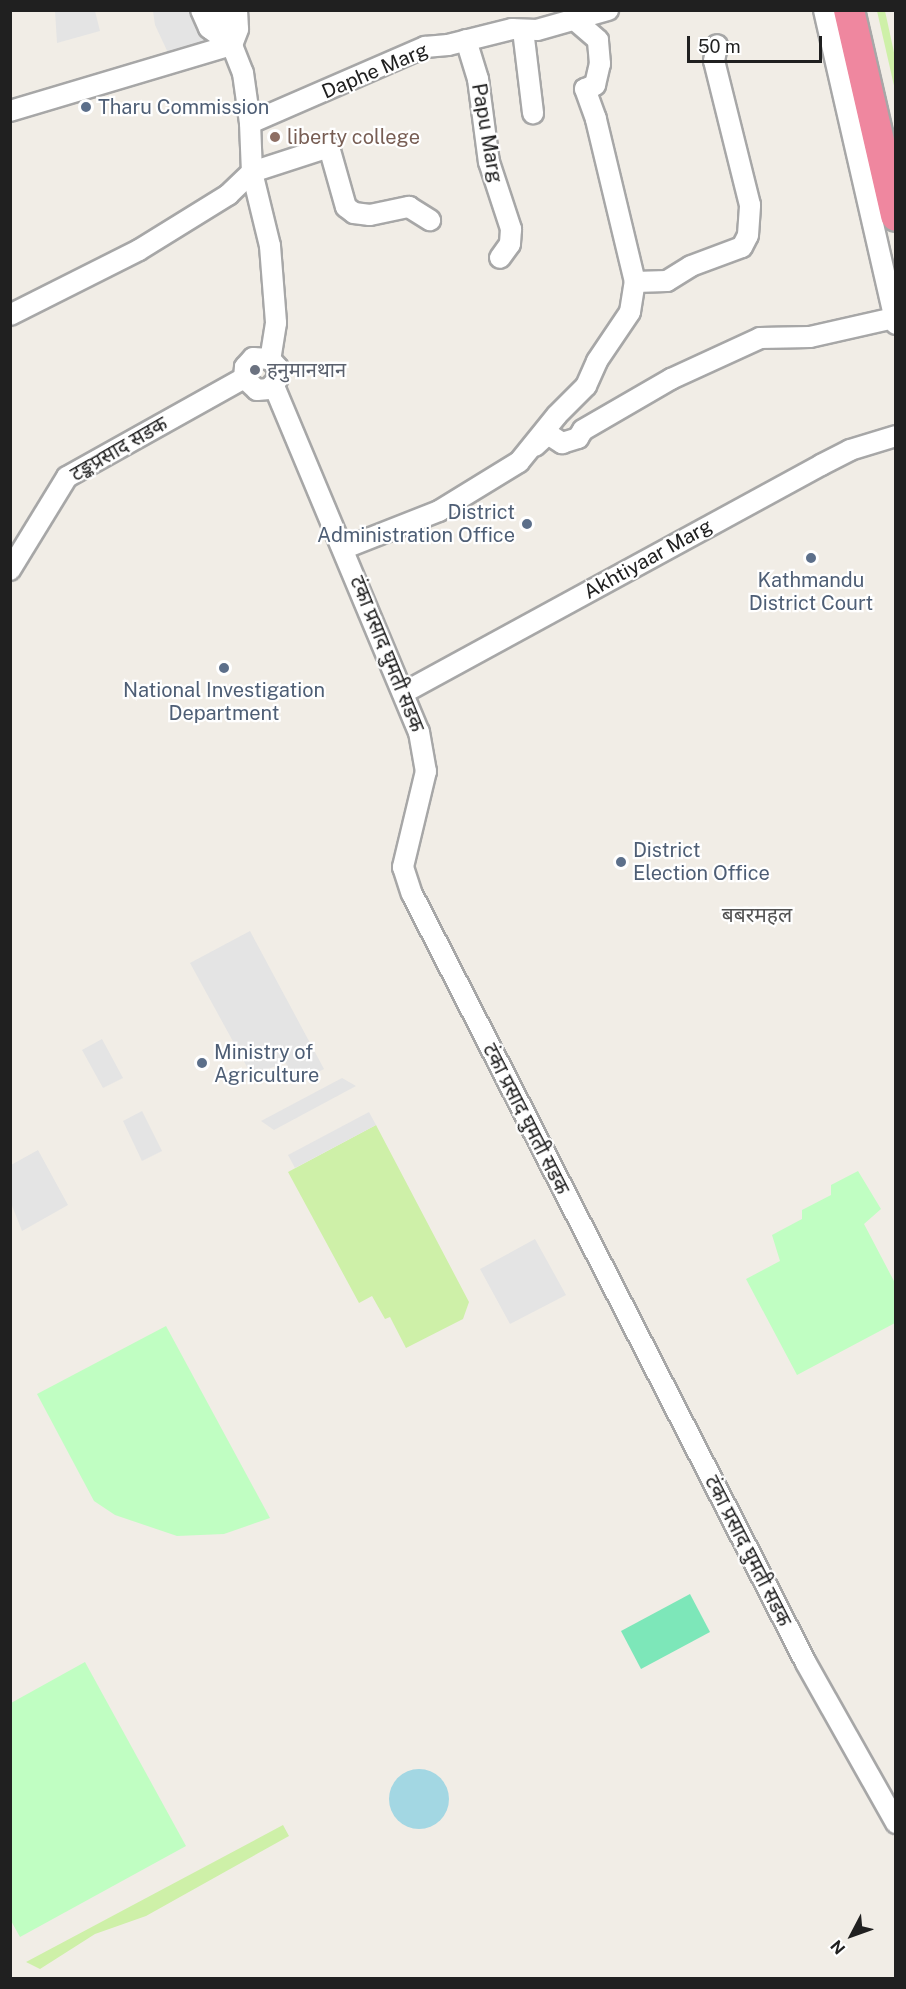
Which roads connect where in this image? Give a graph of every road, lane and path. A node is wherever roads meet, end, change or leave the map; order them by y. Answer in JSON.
{"nodes":[{"id":1,"x":201,"y":10,"type":"edge"},
{"id":2,"x":218,"y":10,"type":"edge"},
{"id":3,"x":237,"y":10,"type":"edge"},
{"id":4,"x":608,"y":10,"type":"edge"},
{"id":5,"x":824,"y":10,"type":"edge"},
{"id":6,"x":849,"y":10,"type":"edge"},
{"id":7,"x":868,"y":10,"type":"edge"},
{"id":8,"x":573,"y":18,"type":"junction"},
{"id":9,"x":523,"y":30,"type":"junction"},
{"id":10,"x":466,"y":40,"type":"junction"},
{"id":11,"x":232,"y":45,"type":"junction"},
{"id":12,"x":717,"y":45,"type":"dead end"},
{"id":13,"x":10,"y":111,"type":"edge"},
{"id":14,"x":534,"y":113,"type":"dead end"},
{"id":15,"x":250,"y":123,"type":"junction"},
{"id":16,"x":896,"y":129,"type":"edge"},
{"id":17,"x":252,"y":172,"type":"junction"},
{"id":18,"x":896,"y":216,"type":"edge"},
{"id":19,"x":430,"y":220,"type":"dead end"},
{"id":20,"x":500,"y":258,"type":"dead end"},
{"id":21,"x":635,"y":282,"type":"junction"},
{"id":22,"x":10,"y":315,"type":"edge"},
{"id":23,"x":895,"y":321,"type":"edge"},
{"id":24,"x":270,"y":359,"type":"junction"},
{"id":25,"x":244,"y":378,"type":"junction"},
{"id":26,"x":274,"y":386,"type":"junction"},
{"id":27,"x":896,"y":435,"type":"edge"},
{"id":28,"x":529,"y":452,"type":"junction"},
{"id":29,"x":345,"y":548,"type":"junction"},
{"id":30,"x":10,"y":570,"type":"edge"},
{"id":31,"x":405,"y":692,"type":"junction"},
{"id":32,"x":896,"y":1823,"type":"edge"}],
"edges":[{"from":1,"to":11,"type":"street"},
{"from":2,"to":11,"type":"street"},
{"from":3,"to":11,"type":"street"},
{"from":4,"to":8,"type":"street","name":"Daphe Marg"},
{"from":5,"to":23,"type":"street"},
{"from":6,"to":18,"type":"highway"},
{"from":7,"to":16,"type":"highway"},
{"from":8,"to":9,"type":"street","name":"Daphe Marg"},
{"from":8,"to":21,"type":"street"},
{"from":9,"to":10,"type":"street","name":"Daphe Marg"},
{"from":9,"to":14,"type":"street"},
{"from":10,"to":15,"type":"street","name":"Daphe Marg"},
{"from":10,"to":20,"type":"street","name":"Papu Marg"},
{"from":11,"to":13,"type":"street"},
{"from":11,"to":15,"type":"street"},
{"from":12,"to":21,"type":"street"},
{"from":15,"to":17,"type":"street"},
{"from":17,"to":19,"type":"street"},
{"from":17,"to":22,"type":"street"},
{"from":17,"to":24,"type":"street"},
{"from":21,"to":28,"type":"street"},
{"from":23,"to":28,"type":"street"},
{"from":24,"to":25,"type":"street"},
{"from":24,"to":26,"type":"street"},
{"from":25,"to":26,"type":"street"},
{"from":25,"to":30,"type":"street","name":"टङ्कप्रसाद सडक"},
{"from":26,"to":29,"type":"street","name":"टंका प्रसाद घुमती सडक"},
{"from":27,"to":31,"type":"street","name":"Akhtiyaar Marg"},
{"from":28,"to":29,"type":"street"},
{"from":29,"to":31,"type":"street","name":"टंका प्रसाद घुमती सडक"},
{"from":31,"to":32,"type":"street","name":"टंका प्रसाद घुमती सडक"}]}
